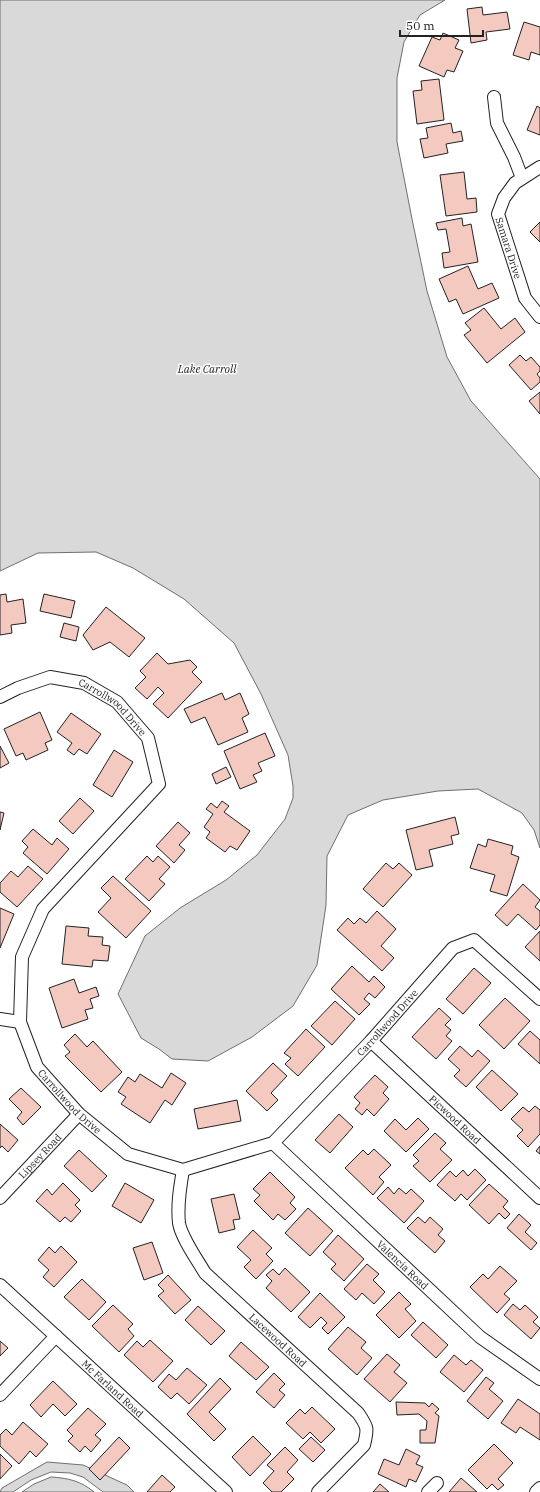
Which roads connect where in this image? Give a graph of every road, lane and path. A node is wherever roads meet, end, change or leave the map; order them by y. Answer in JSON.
{"nodes":[{"id":1,"x":494,"y":97,"type":"dead end"},
{"id":2,"x":540,"y":167,"type":"edge"},
{"id":3,"x":522,"y":178,"type":"junction"},
{"id":4,"x":540,"y":317,"type":"edge"},
{"id":5,"x":0,"y":697,"type":"edge"},
{"id":6,"x":540,"y":1000,"type":"edge"},
{"id":7,"x":0,"y":1019,"type":"edge"},
{"id":8,"x":20,"y":1022,"type":"junction"},
{"id":9,"x":370,"y":1041,"type":"junction"},
{"id":10,"x":79,"y":1114,"type":"junction"},
{"id":11,"x":273,"y":1143,"type":"junction"},
{"id":12,"x":183,"y":1170,"type":"junction"},
{"id":13,"x":0,"y":1198,"type":"edge"},
{"id":14,"x":540,"y":1198,"type":"edge"},
{"id":15,"x":0,"y":1285,"type":"edge"},
{"id":16,"x":56,"y":1336,"type":"junction"},
{"id":17,"x":540,"y":1379,"type":"edge"},
{"id":18,"x":0,"y":1395,"type":"edge"},
{"id":19,"x":540,"y":1488,"type":"edge"},
{"id":20,"x":226,"y":1492,"type":"edge"},
{"id":21,"x":318,"y":1492,"type":"edge"},
{"id":22,"x":536,"y":1492,"type":"edge"}],
"edges":[{"from":1,"to":3,"type":"street"},
{"from":2,"to":3,"type":"street","name":"Samara Drive"},
{"from":3,"to":4,"type":"street","name":"Samara Drive"},
{"from":5,"to":8,"type":"street","name":"Carrollwood Drive"},
{"from":6,"to":9,"type":"street","name":"Carrollwood Drive"},
{"from":7,"to":8,"type":"street"},
{"from":8,"to":10,"type":"street","name":"Carrollwood Drive"},
{"from":9,"to":11,"type":"street","name":"Carrollwood Drive"},
{"from":9,"to":14,"type":"street","name":"Picwood Road"},
{"from":10,"to":12,"type":"street","name":"Carrollwood Drive"},
{"from":10,"to":13,"type":"street","name":"Lipsey Road"},
{"from":11,"to":12,"type":"street","name":"Carrollwood Drive"},
{"from":11,"to":17,"type":"street","name":"Valencia Road"},
{"from":12,"to":21,"type":"street","name":"Lacewood Road"},
{"from":15,"to":16,"type":"street","name":"Mc Farland Road"},
{"from":16,"to":18,"type":"street"},
{"from":16,"to":20,"type":"street","name":"Mc Farland Road"},
{"from":19,"to":22,"type":"street"}]}
